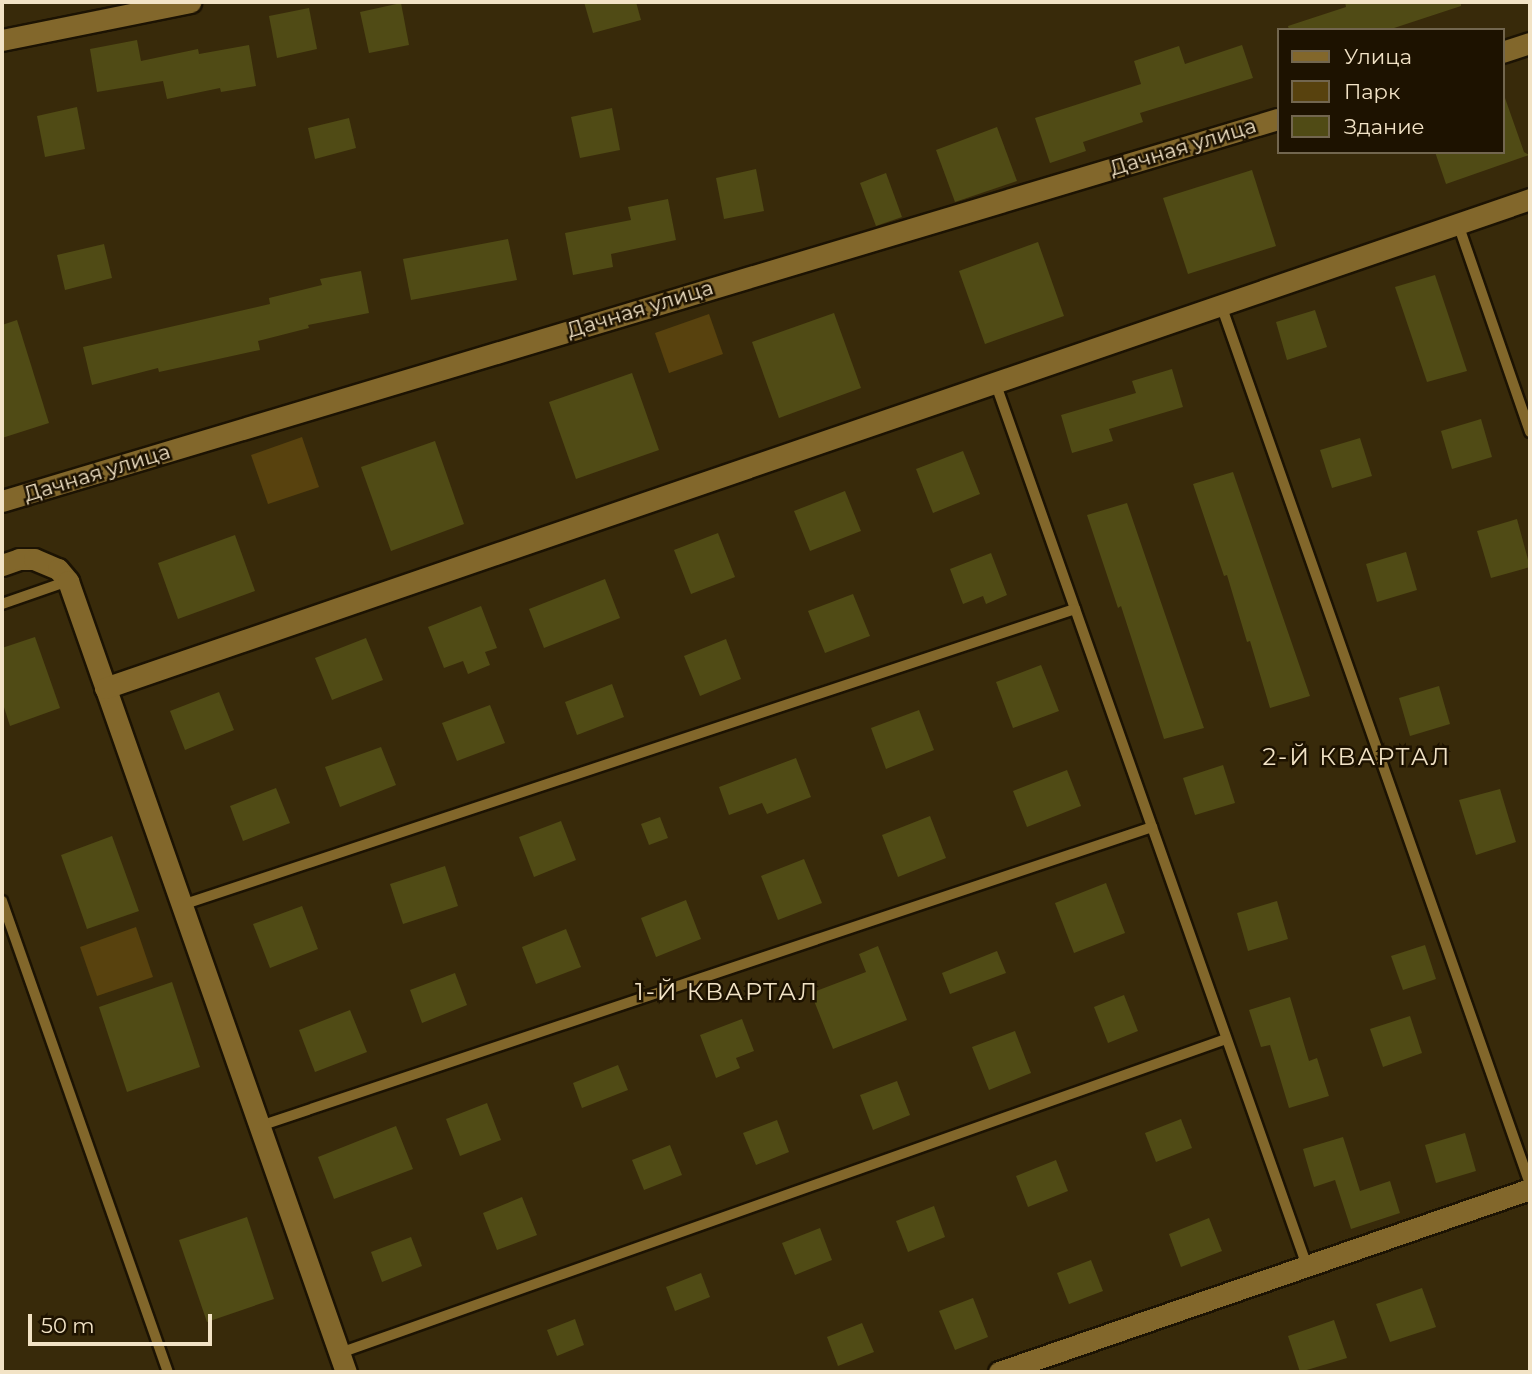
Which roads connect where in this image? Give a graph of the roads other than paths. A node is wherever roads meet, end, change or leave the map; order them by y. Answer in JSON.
{"nodes":[{"id":1,"x":190,"y":2,"type":"edge"},
{"id":2,"x":2,"y":40,"type":"edge"},
{"id":3,"x":1530,"y":43,"type":"edge"},
{"id":4,"x":1504,"y":51,"type":"edge"},
{"id":5,"x":1276,"y":119,"type":"edge"},
{"id":6,"x":1530,"y":199,"type":"edge"},
{"id":7,"x":1458,"y":224,"type":"junction"},
{"id":8,"x":1220,"y":305,"type":"junction"},
{"id":9,"x":995,"y":383,"type":"junction"},
{"id":10,"x":1530,"y":432,"type":"edge"},
{"id":11,"x":2,"y":501,"type":"edge"},
{"id":12,"x":2,"y":565,"type":"edge"},
{"id":13,"x":68,"y":581,"type":"junction"},
{"id":14,"x":2,"y":604,"type":"edge"},
{"id":15,"x":1075,"y":609,"type":"junction"},
{"id":16,"x":105,"y":688,"type":"junction"},
{"id":17,"x":1152,"y":827,"type":"junction"},
{"id":18,"x":2,"y":901,"type":"edge"},
{"id":19,"x":182,"y":905,"type":"junction"},
{"id":20,"x":1226,"y":1039,"type":"junction"},
{"id":21,"x":260,"y":1126,"type":"junction"},
{"id":22,"x":1530,"y":1187,"type":"edge"},
{"id":23,"x":1307,"y":1266,"type":"junction"},
{"id":24,"x":343,"y":1363,"type":"edge"},
{"id":25,"x":168,"y":1372,"type":"edge"},
{"id":26,"x":999,"y":1372,"type":"edge"}],
"edges":[{"from":1,"to":2,"type":"street"},
{"from":3,"to":4,"type":"street"},
{"from":5,"to":11,"type":"street","name":"Дачная улица"},
{"from":6,"to":7,"type":"street"},
{"from":7,"to":8,"type":"street"},
{"from":7,"to":10,"type":"lane"},
{"from":8,"to":9,"type":"street"},
{"from":8,"to":22,"type":"lane"},
{"from":9,"to":15,"type":"lane"},
{"from":9,"to":16,"type":"street"},
{"from":12,"to":13,"type":"street"},
{"from":13,"to":14,"type":"lane"},
{"from":13,"to":16,"type":"street"},
{"from":15,"to":17,"type":"lane"},
{"from":15,"to":19,"type":"lane"},
{"from":16,"to":19,"type":"street"},
{"from":17,"to":20,"type":"lane"},
{"from":17,"to":21,"type":"lane"},
{"from":18,"to":25,"type":"lane"},
{"from":19,"to":21,"type":"street"},
{"from":20,"to":23,"type":"lane"},
{"from":20,"to":24,"type":"lane"},
{"from":21,"to":24,"type":"street"},
{"from":22,"to":23,"type":"street"},
{"from":23,"to":26,"type":"street"}]}
